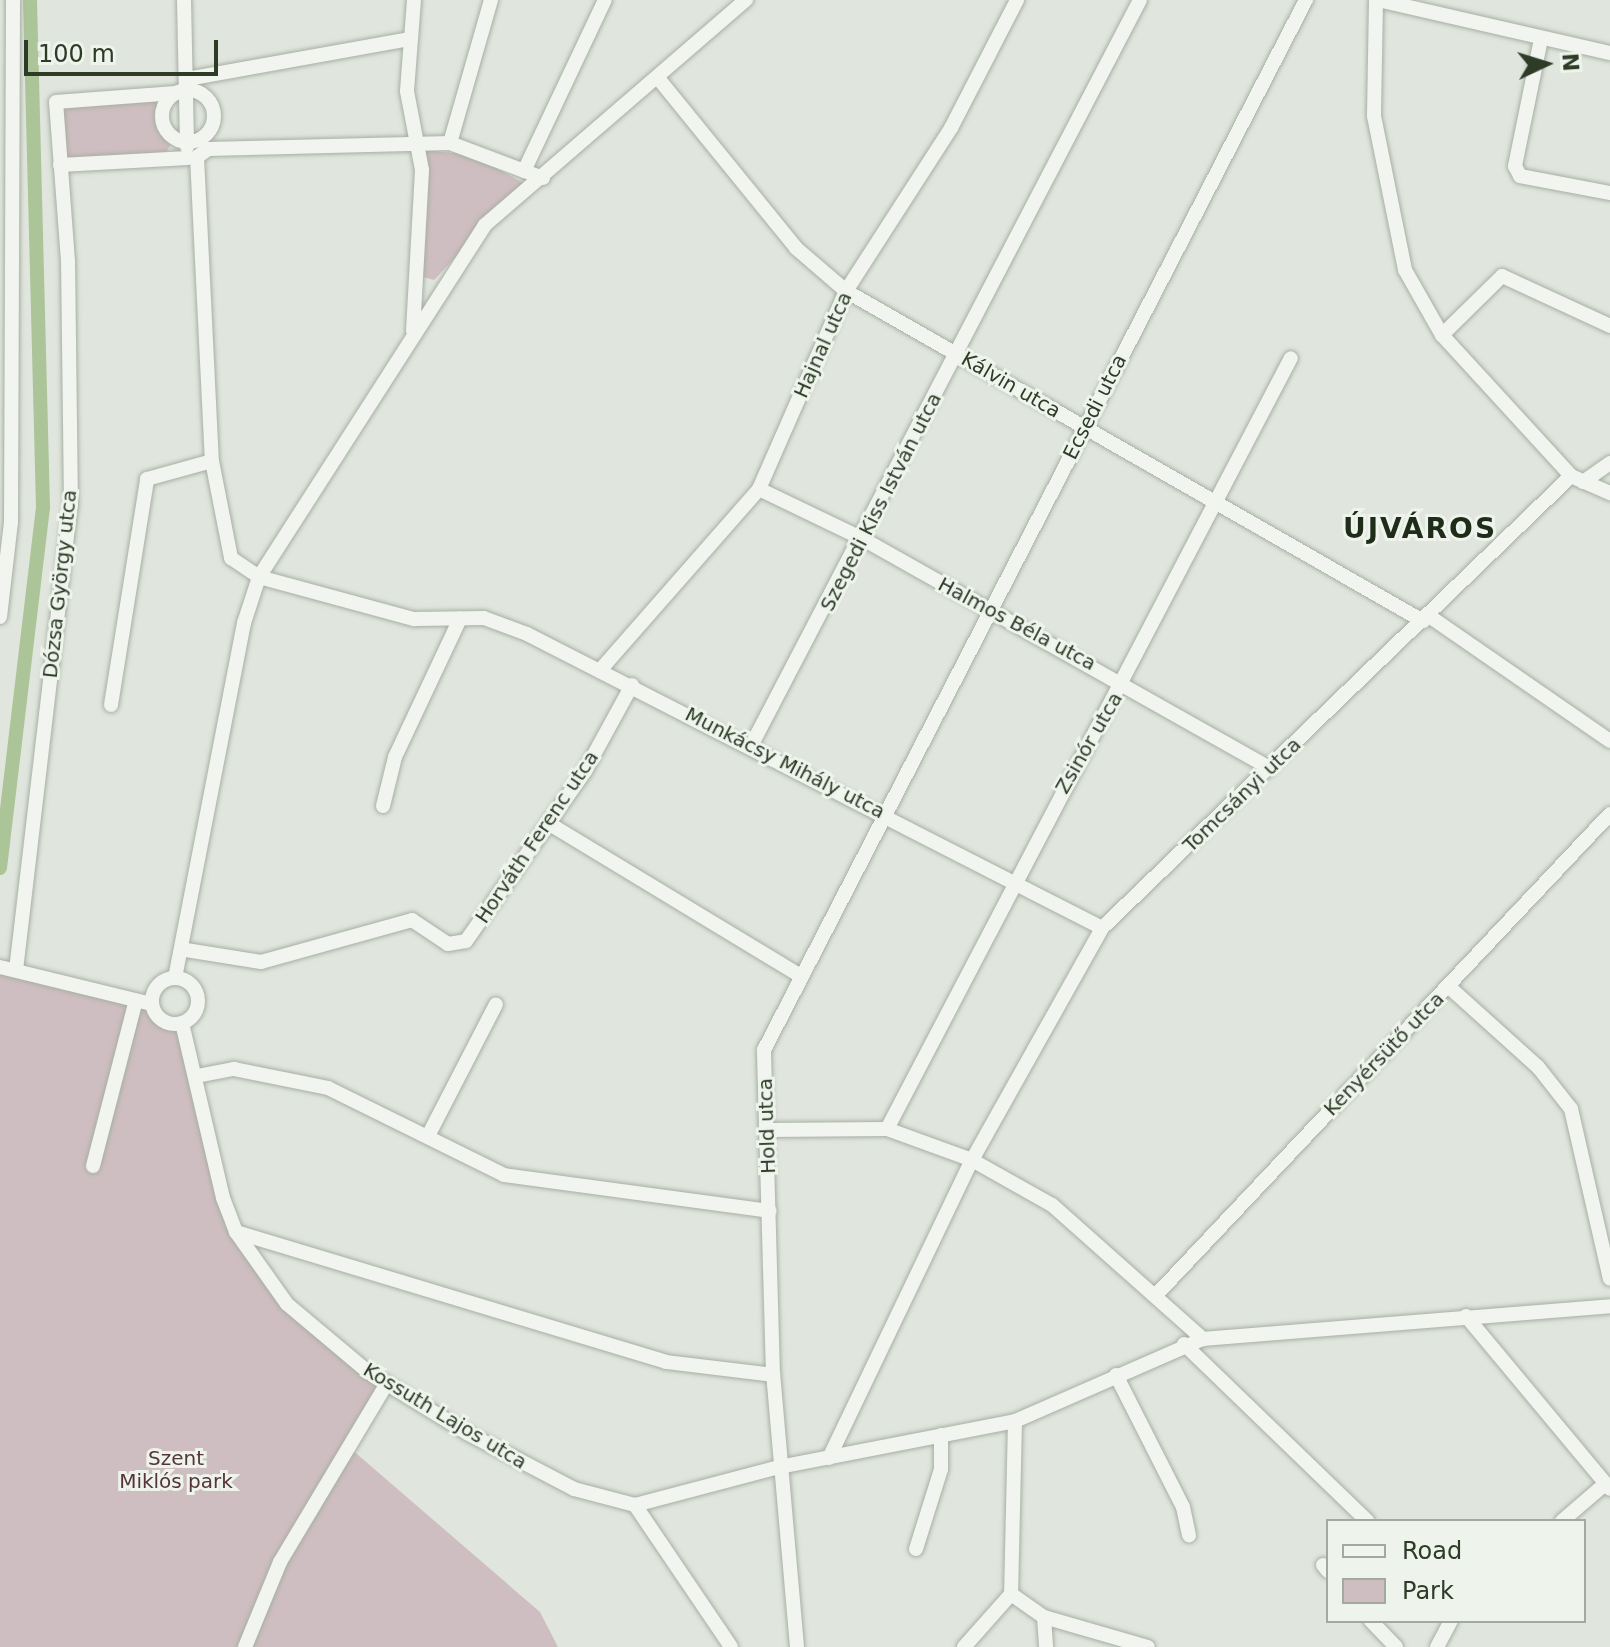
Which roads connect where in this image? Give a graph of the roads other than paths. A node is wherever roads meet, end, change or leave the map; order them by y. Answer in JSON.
{"nodes":[{"id":1,"x":13,"y":0,"type":"edge"},
{"id":2,"x":414,"y":0,"type":"edge"},
{"id":3,"x":491,"y":0,"type":"edge"},
{"id":4,"x":605,"y":0,"type":"edge"},
{"id":5,"x":746,"y":0,"type":"edge"},
{"id":6,"x":1017,"y":0,"type":"edge"},
{"id":7,"x":1140,"y":0,"type":"edge"},
{"id":8,"x":1306,"y":0,"type":"edge"},
{"id":9,"x":1377,"y":0,"type":"edge"},
{"id":10,"x":185,"y":3,"type":"edge"},
{"id":11,"x":410,"y":39,"type":"junction"},
{"id":12,"x":1541,"y":39,"type":"junction"},
{"id":13,"x":1610,"y":53,"type":"edge"},
{"id":14,"x":658,"y":78,"type":"junction"},
{"id":15,"x":183,"y":87,"type":"junction"},
{"id":16,"x":417,"y":142,"type":"junction"},
{"id":17,"x":450,"y":143,"type":"junction"},
{"id":18,"x":188,"y":149,"type":"junction"},
{"id":19,"x":60,"y":165,"type":"junction"},
{"id":20,"x":524,"y":171,"type":"junction"},
{"id":21,"x":543,"y":178,"type":"junction"},
{"id":22,"x":1610,"y":193,"type":"edge"},
{"id":23,"x":415,"y":290,"type":"junction"},
{"id":24,"x":846,"y":291,"type":"junction"},
{"id":25,"x":436,"y":297,"type":"junction"},
{"id":26,"x":1610,"y":326,"type":"edge"},
{"id":27,"x":412,"y":331,"type":"junction"},
{"id":28,"x":1442,"y":335,"type":"junction"},
{"id":29,"x":957,"y":353,"type":"junction"},
{"id":30,"x":1291,"y":358,"type":"dead end"},
{"id":31,"x":1085,"y":427,"type":"junction"},
{"id":32,"x":212,"y":461,"type":"junction"},
{"id":33,"x":1610,"y":463,"type":"edge"},
{"id":34,"x":1577,"y":479,"type":"junction"},
{"id":35,"x":759,"y":489,"type":"junction"},
{"id":36,"x":1610,"y":493,"type":"edge"},
{"id":37,"x":1212,"y":502,"type":"junction"},
{"id":38,"x":6,"y":522,"type":"edge"},
{"id":39,"x":863,"y":539,"type":"junction"},
{"id":40,"x":259,"y":577,"type":"junction"},
{"id":41,"x":991,"y":613,"type":"junction"},
{"id":42,"x":0,"y":617,"type":"edge"},
{"id":43,"x":1426,"y":618,"type":"junction"},
{"id":44,"x":460,"y":619,"type":"junction"},
{"id":45,"x":601,"y":669,"type":"junction"},
{"id":46,"x":1124,"y":682,"type":"junction"},
{"id":47,"x":632,"y":685,"type":"junction"},
{"id":48,"x":111,"y":705,"type":"dead end"},
{"id":49,"x":1610,"y":741,"type":"edge"},
{"id":50,"x":751,"y":746,"type":"junction"},
{"id":51,"x":1270,"y":768,"type":"junction"},
{"id":52,"x":383,"y":806,"type":"dead end"},
{"id":53,"x":1610,"y":814,"type":"edge"},
{"id":54,"x":885,"y":815,"type":"junction"},
{"id":55,"x":548,"y":823,"type":"junction"},
{"id":56,"x":1012,"y":880,"type":"junction"},
{"id":57,"x":1102,"y":928,"type":"junction"},
{"id":58,"x":186,"y":950,"type":"junction"},
{"id":59,"x":9,"y":969,"type":"edge"},
{"id":60,"x":799,"y":975,"type":"junction"},
{"id":61,"x":175,"y":978,"type":"junction"},
{"id":62,"x":1448,"y":986,"type":"junction"},
{"id":63,"x":136,"y":1000,"type":"junction"},
{"id":64,"x":152,"y":1004,"type":"junction"},
{"id":65,"x":496,"y":1004,"type":"dead end"},
{"id":66,"x":182,"y":1023,"type":"junction"},
{"id":67,"x":197,"y":1076,"type":"junction"},
{"id":68,"x":887,"y":1129,"type":"junction"},
{"id":69,"x":768,"y":1130,"type":"junction"},
{"id":70,"x":428,"y":1136,"type":"junction"},
{"id":71,"x":972,"y":1160,"type":"junction"},
{"id":72,"x":93,"y":1166,"type":"dead end"},
{"id":73,"x":1604,"y":1203,"type":"edge"},
{"id":74,"x":770,"y":1211,"type":"junction"},
{"id":75,"x":236,"y":1232,"type":"junction"},
{"id":76,"x":1610,"y":1279,"type":"edge"},
{"id":77,"x":1157,"y":1294,"type":"junction"},
{"id":78,"x":1610,"y":1306,"type":"edge"},
{"id":79,"x":1466,"y":1316,"type":"junction"},
{"id":80,"x":1203,"y":1339,"type":"junction"},
{"id":81,"x":1184,"y":1344,"type":"junction"},
{"id":82,"x":773,"y":1375,"type":"junction"},
{"id":83,"x":1116,"y":1375,"type":"junction"},
{"id":84,"x":386,"y":1385,"type":"junction"},
{"id":85,"x":1015,"y":1421,"type":"junction"},
{"id":86,"x":941,"y":1435,"type":"junction"},
{"id":87,"x":829,"y":1458,"type":"junction"},
{"id":88,"x":779,"y":1467,"type":"junction"},
{"id":89,"x":1608,"y":1486,"type":"edge"},
{"id":90,"x":635,"y":1505,"type":"junction"},
{"id":91,"x":1365,"y":1519,"type":"edge"},
{"id":92,"x":1565,"y":1519,"type":"edge"},
{"id":93,"x":1189,"y":1535,"type":"dead end"},
{"id":94,"x":916,"y":1549,"type":"dead end"},
{"id":95,"x":1011,"y":1594,"type":"junction"},
{"id":96,"x":1044,"y":1617,"type":"junction"},
{"id":97,"x":1373,"y":1623,"type":"edge"},
{"id":98,"x":1450,"y":1623,"type":"edge"},
{"id":99,"x":245,"y":1647,"type":"edge"},
{"id":100,"x":731,"y":1647,"type":"edge"},
{"id":101,"x":797,"y":1647,"type":"edge"},
{"id":102,"x":964,"y":1647,"type":"edge"},
{"id":103,"x":1046,"y":1647,"type":"edge"},
{"id":104,"x":1148,"y":1647,"type":"edge"},
{"id":105,"x":1396,"y":1647,"type":"edge"},
{"id":106,"x":1437,"y":1647,"type":"edge"}],
"edges":[{"from":1,"to":38,"type":"street"},
{"from":2,"to":11,"type":"street"},
{"from":3,"to":17,"type":"street"},
{"from":4,"to":20,"type":"street"},
{"from":5,"to":14,"type":"street"},
{"from":6,"to":24,"type":"street","name":"Hajnal utca"},
{"from":7,"to":29,"type":"street","name":"Szegedi Kiss István utca"},
{"from":8,"to":31,"type":"street","name":"Ecsedi utca"},
{"from":9,"to":12,"type":"street"},
{"from":9,"to":28,"type":"street"},
{"from":10,"to":15,"type":"street"},
{"from":11,"to":15,"type":"street"},
{"from":11,"to":16,"type":"street"},
{"from":12,"to":13,"type":"street"},
{"from":12,"to":22,"type":"street"},
{"from":14,"to":21,"type":"street"},
{"from":14,"to":24,"type":"street","name":"Kálvin utca"},
{"from":15,"to":18,"type":"street"},
{"from":15,"to":18,"type":"street"},
{"from":15,"to":18,"type":"street"},
{"from":15,"to":19,"type":"street","name":"Dózsa György utca"},
{"from":16,"to":17,"type":"street"},
{"from":16,"to":23,"type":"street"},
{"from":16,"to":32,"type":"street"},
{"from":17,"to":20,"type":"street"},
{"from":18,"to":19,"type":"street"},
{"from":19,"to":59,"type":"street","name":"Dózsa György utca"},
{"from":20,"to":21,"type":"street"},
{"from":21,"to":25,"type":"street"},
{"from":23,"to":25,"type":"street"},
{"from":23,"to":27,"type":"street"},
{"from":24,"to":29,"type":"street","name":"Kálvin utca"},
{"from":24,"to":35,"type":"street","name":"Hajnal utca"},
{"from":25,"to":27,"type":"street"},
{"from":26,"to":28,"type":"street"},
{"from":27,"to":40,"type":"street"},
{"from":28,"to":34,"type":"street"},
{"from":29,"to":31,"type":"street","name":"Kálvin utca"},
{"from":29,"to":39,"type":"street","name":"Szegedi Kiss István utca"},
{"from":30,"to":37,"type":"street","name":"Zsinór utca"},
{"from":31,"to":37,"type":"street","name":"Kálvin utca"},
{"from":31,"to":41,"type":"street","name":"Ecsedi utca"},
{"from":32,"to":40,"type":"street"},
{"from":32,"to":48,"type":"street"},
{"from":33,"to":34,"type":"street","name":"Tomcsányi utca"},
{"from":34,"to":36,"type":"street"},
{"from":34,"to":43,"type":"street","name":"Tomcsányi utca"},
{"from":35,"to":39,"type":"street","name":"Halmos Béla utca"},
{"from":35,"to":45,"type":"street","name":"Hajnal utca"},
{"from":37,"to":43,"type":"street","name":"Kálvin utca"},
{"from":37,"to":46,"type":"street","name":"Zsinór utca"},
{"from":38,"to":42,"type":"street"},
{"from":39,"to":41,"type":"street","name":"Halmos Béla utca"},
{"from":39,"to":50,"type":"street","name":"Szegedi Kiss István utca"},
{"from":40,"to":44,"type":"street","name":"Munkácsy Mihály utca"},
{"from":40,"to":58,"type":"street"},
{"from":41,"to":46,"type":"street","name":"Halmos Béla utca"},
{"from":41,"to":54,"type":"street","name":"Ecsedi utca"},
{"from":43,"to":49,"type":"street","name":"Kálvin utca"},
{"from":43,"to":51,"type":"street","name":"Tomcsányi utca"},
{"from":44,"to":45,"type":"street","name":"Munkácsy Mihály utca"},
{"from":44,"to":52,"type":"street"},
{"from":45,"to":47,"type":"street","name":"Munkácsy Mihály utca"},
{"from":46,"to":51,"type":"street","name":"Halmos Béla utca"},
{"from":46,"to":56,"type":"street","name":"Zsinór utca"},
{"from":47,"to":50,"type":"street","name":"Munkácsy Mihály utca"},
{"from":47,"to":55,"type":"street","name":"Horváth Ferenc utca"},
{"from":50,"to":54,"type":"street","name":"Munkácsy Mihály utca"},
{"from":51,"to":57,"type":"street","name":"Tomcsányi utca"},
{"from":53,"to":62,"type":"street","name":"Kenyérsütő utca"},
{"from":54,"to":56,"type":"street","name":"Munkácsy Mihály utca"},
{"from":54,"to":60,"type":"street","name":"Hold utca"},
{"from":55,"to":58,"type":"street","name":"Horváth Ferenc utca"},
{"from":55,"to":60,"type":"street"},
{"from":56,"to":57,"type":"street","name":"Munkácsy Mihály utca"},
{"from":56,"to":68,"type":"street","name":"Zsinór utca"},
{"from":57,"to":71,"type":"street","name":"Tomcsányi utca"},
{"from":58,"to":61,"type":"street"},
{"from":59,"to":63,"type":"street"},
{"from":60,"to":69,"type":"street","name":"Hold utca"},
{"from":61,"to":64,"type":"street"},
{"from":61,"to":66,"type":"street"},
{"from":62,"to":73,"type":"street"},
{"from":62,"to":77,"type":"street","name":"Kenyérsütő utca"},
{"from":63,"to":64,"type":"street"},
{"from":63,"to":72,"type":"street"},
{"from":64,"to":66,"type":"street"},
{"from":65,"to":70,"type":"street"},
{"from":66,"to":67,"type":"street","name":"Kossuth Lajos utca"},
{"from":67,"to":70,"type":"street"},
{"from":67,"to":75,"type":"street","name":"Kossuth Lajos utca"},
{"from":68,"to":69,"type":"street"},
{"from":68,"to":71,"type":"street"},
{"from":69,"to":74,"type":"street","name":"Hold utca"},
{"from":70,"to":74,"type":"street"},
{"from":71,"to":77,"type":"street"},
{"from":71,"to":87,"type":"street","name":"Tomcsányi utca"},
{"from":73,"to":76,"type":"street"},
{"from":74,"to":82,"type":"street","name":"Hold utca"},
{"from":75,"to":82,"type":"street"},
{"from":75,"to":84,"type":"street","name":"Kossuth Lajos utca"},
{"from":77,"to":80,"type":"street"},
{"from":78,"to":79,"type":"street"},
{"from":79,"to":80,"type":"street"},
{"from":79,"to":89,"type":"street"},
{"from":80,"to":81,"type":"street"},
{"from":81,"to":83,"type":"street"},
{"from":81,"to":91,"type":"street"},
{"from":82,"to":88,"type":"street","name":"Hold utca"},
{"from":83,"to":85,"type":"street"},
{"from":83,"to":93,"type":"street"},
{"from":84,"to":90,"type":"street","name":"Kossuth Lajos utca"},
{"from":84,"to":99,"type":"street"},
{"from":85,"to":86,"type":"street"},
{"from":85,"to":95,"type":"street"},
{"from":86,"to":87,"type":"street"},
{"from":86,"to":94,"type":"street"},
{"from":87,"to":88,"type":"street"},
{"from":88,"to":90,"type":"street"},
{"from":88,"to":101,"type":"street","name":"Hold utca"},
{"from":89,"to":92,"type":"street"},
{"from":90,"to":100,"type":"street"},
{"from":95,"to":96,"type":"street"},
{"from":95,"to":102,"type":"street"},
{"from":96,"to":103,"type":"street"},
{"from":96,"to":104,"type":"street"},
{"from":97,"to":105,"type":"street"},
{"from":98,"to":106,"type":"street"}]}
